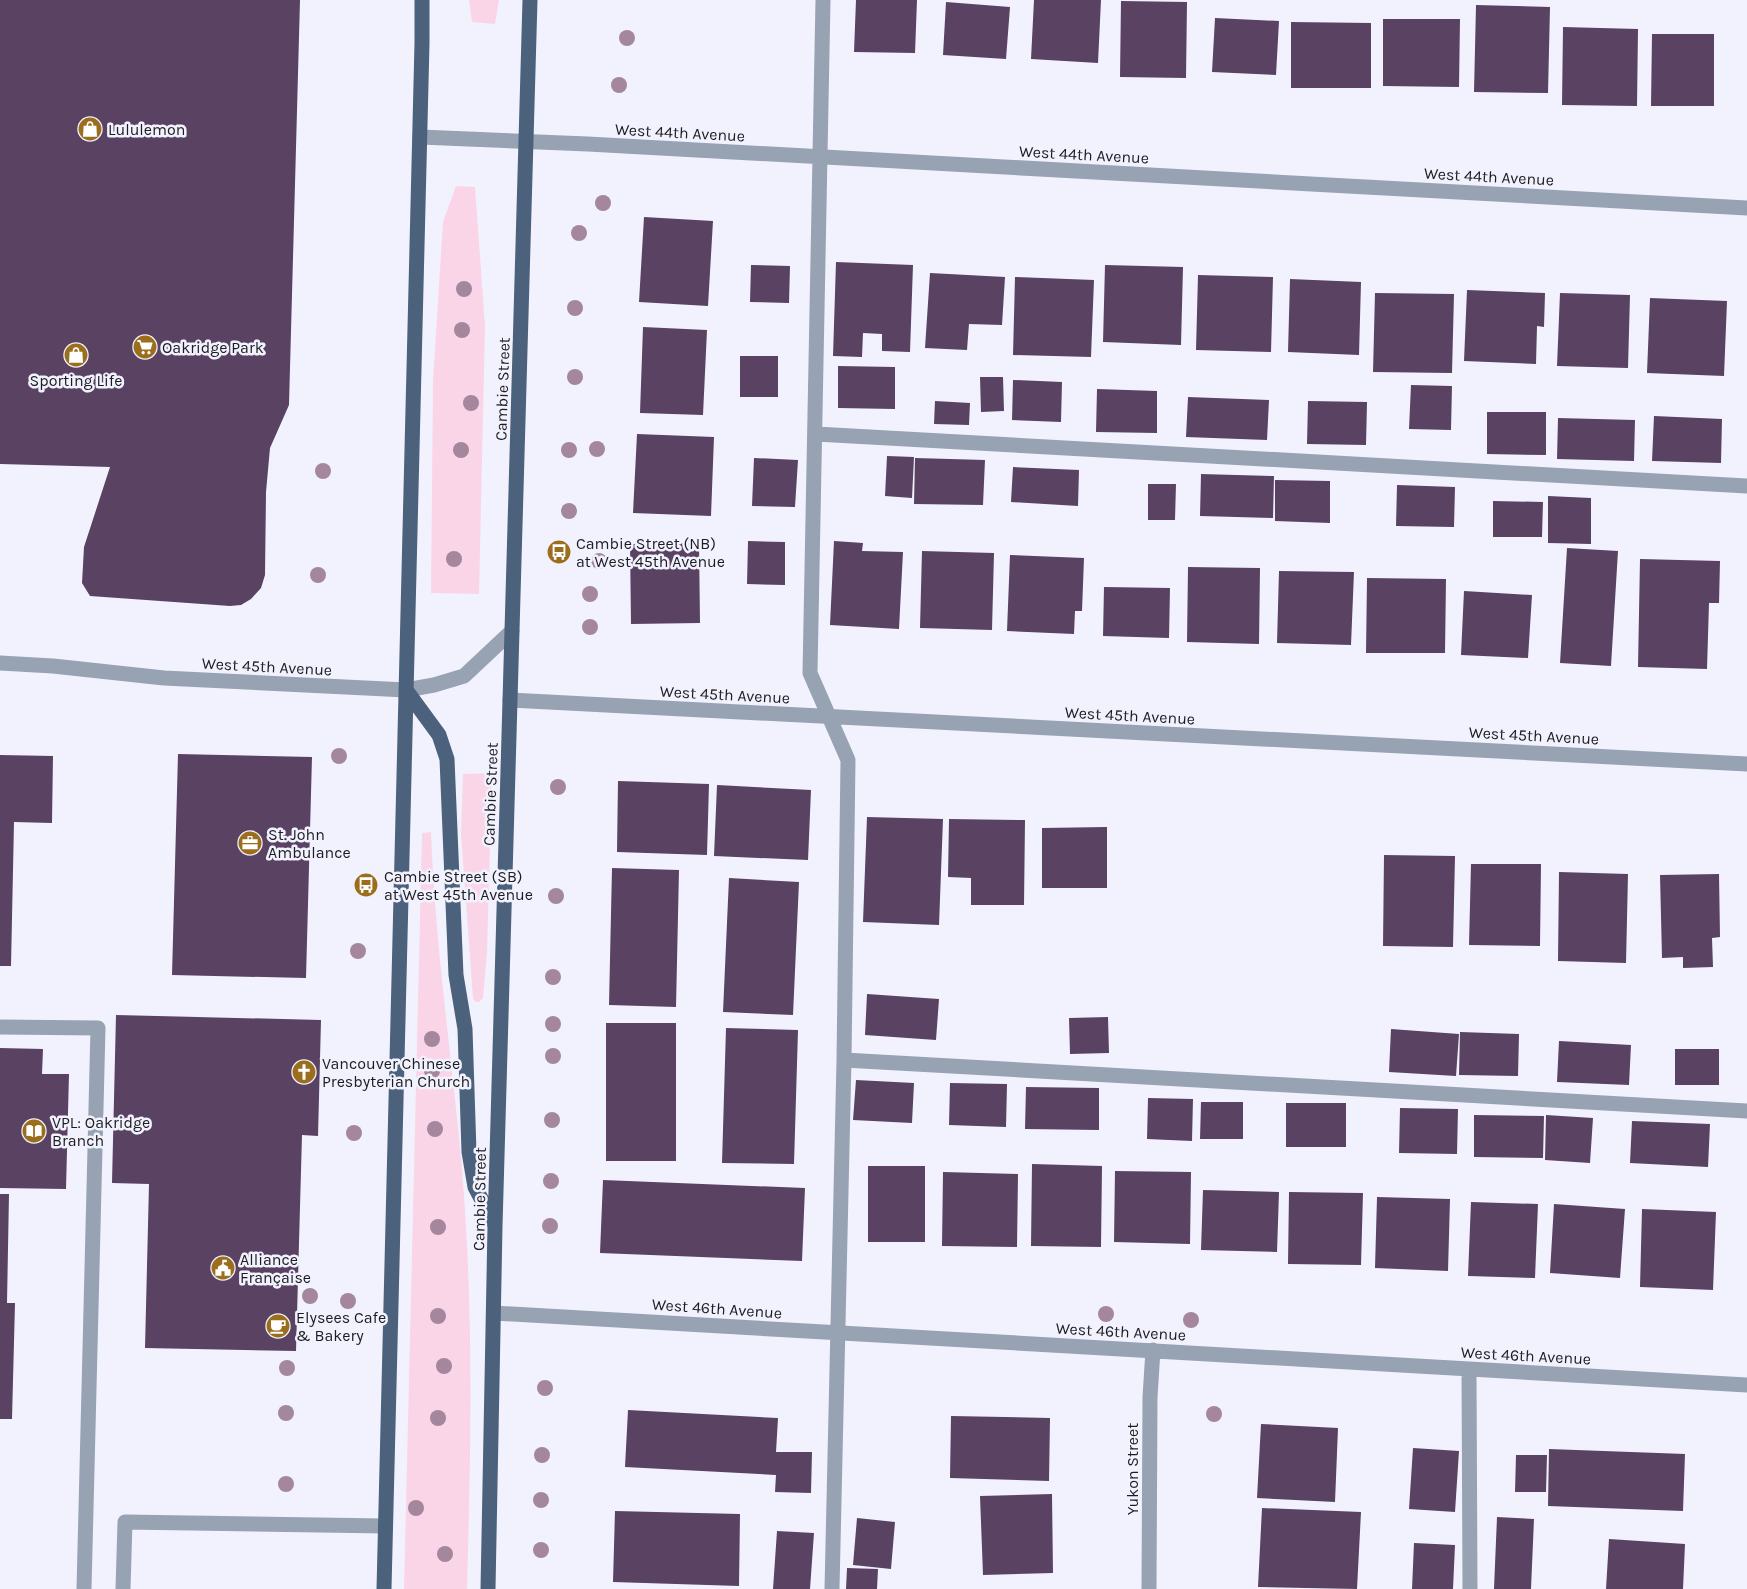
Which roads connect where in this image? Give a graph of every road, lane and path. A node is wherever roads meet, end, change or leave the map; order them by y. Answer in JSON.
{"nodes":[{"id":1,"x":422,"y":0,"type":"edge"},
{"id":2,"x":530,"y":0,"type":"edge"},
{"id":3,"x":824,"y":0,"type":"edge"},
{"id":4,"x":420,"y":137,"type":"junction"},
{"id":5,"x":526,"y":141,"type":"junction"},
{"id":6,"x":820,"y":158,"type":"junction"},
{"id":7,"x":1747,"y":208,"type":"edge"},
{"id":8,"x":816,"y":434,"type":"junction"},
{"id":9,"x":1747,"y":486,"type":"edge"},
{"id":10,"x":512,"y":631,"type":"junction"},
{"id":11,"x":0,"y":663,"type":"edge"},
{"id":12,"x":406,"y":690,"type":"junction"},
{"id":13,"x":510,"y":700,"type":"junction"},
{"id":14,"x":829,"y":717,"type":"junction"},
{"id":15,"x":1747,"y":764,"type":"edge"},
{"id":16,"x":0,"y":1027,"type":"edge"},
{"id":17,"x":844,"y":1060,"type":"junction"},
{"id":18,"x":1747,"y":1111,"type":"edge"},
{"id":19,"x":495,"y":1226,"type":"junction"},
{"id":20,"x":494,"y":1313,"type":"junction"},
{"id":21,"x":838,"y":1334,"type":"junction"},
{"id":22,"x":1153,"y":1350,"type":"junction"},
{"id":23,"x":1469,"y":1370,"type":"junction"},
{"id":24,"x":1747,"y":1385,"type":"edge"},
{"id":25,"x":385,"y":1526,"type":"junction"},
{"id":26,"x":84,"y":1589,"type":"edge"},
{"id":27,"x":123,"y":1589,"type":"edge"},
{"id":28,"x":384,"y":1589,"type":"edge"},
{"id":29,"x":488,"y":1589,"type":"edge"},
{"id":30,"x":832,"y":1589,"type":"edge"},
{"id":31,"x":1149,"y":1589,"type":"edge"},
{"id":32,"x":1470,"y":1589,"type":"edge"}],
"edges":[{"from":1,"to":4,"type":"main road"},
{"from":2,"to":5,"type":"main road","name":"Cambie Street"},
{"from":3,"to":6,"type":"street"},
{"from":4,"to":5,"type":"street","name":"West 44th Avenue"},
{"from":4,"to":12,"type":"main road"},
{"from":5,"to":6,"type":"street","name":"West 44th Avenue"},
{"from":5,"to":10,"type":"main road","name":"Cambie Street"},
{"from":6,"to":7,"type":"street","name":"West 44th Avenue"},
{"from":6,"to":8,"type":"street"},
{"from":8,"to":9,"type":"street"},
{"from":8,"to":14,"type":"street"},
{"from":10,"to":12,"type":"street","name":"West 45th Avenue"},
{"from":10,"to":13,"type":"main road","name":"Cambie Street"},
{"from":11,"to":12,"type":"street","name":"West 45th Avenue"},
{"from":12,"to":19,"type":"main road"},
{"from":12,"to":25,"type":"main road"},
{"from":13,"to":14,"type":"street","name":"West 45th Avenue"},
{"from":13,"to":19,"type":"main road","name":"Cambie Street"},
{"from":14,"to":15,"type":"street","name":"West 45th Avenue"},
{"from":14,"to":17,"type":"street"},
{"from":16,"to":26,"type":"street"},
{"from":17,"to":18,"type":"street"},
{"from":17,"to":21,"type":"street"},
{"from":19,"to":20,"type":"main road","name":"Cambie Street"},
{"from":20,"to":21,"type":"street","name":"West 46th Avenue"},
{"from":20,"to":29,"type":"main road","name":"Cambie Street"},
{"from":21,"to":22,"type":"street","name":"West 46th Avenue"},
{"from":21,"to":30,"type":"street"},
{"from":22,"to":23,"type":"street","name":"West 46th Avenue"},
{"from":22,"to":31,"type":"street","name":"Yukon Street"},
{"from":23,"to":24,"type":"street","name":"West 46th Avenue"},
{"from":23,"to":32,"type":"street"},
{"from":25,"to":27,"type":"street"},
{"from":25,"to":28,"type":"main road"}]}
